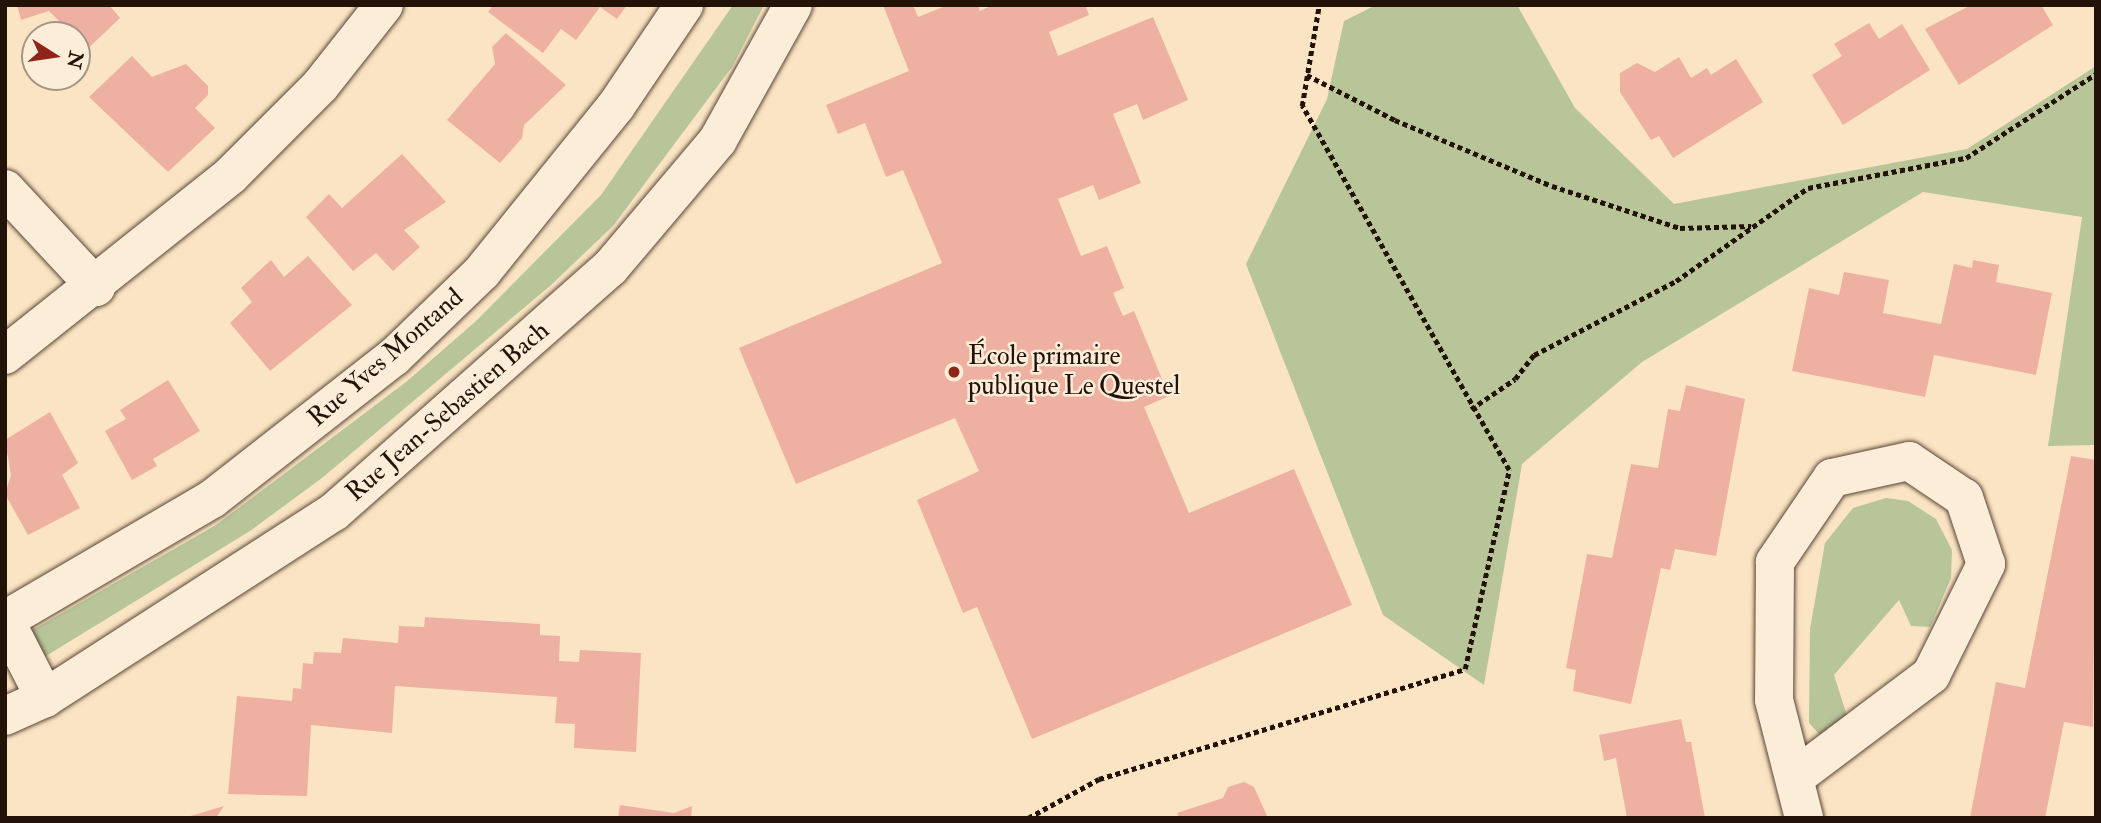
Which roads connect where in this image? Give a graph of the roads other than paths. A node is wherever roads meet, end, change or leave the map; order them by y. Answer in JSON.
{"nodes":[{"id":1,"x":384,"y":5,"type":"edge"},
{"id":2,"x":684,"y":5,"type":"edge"},
{"id":3,"x":793,"y":5,"type":"edge"},
{"id":4,"x":5,"y":189,"type":"edge"},
{"id":5,"x":96,"y":287,"type":"junction"},
{"id":6,"x":5,"y":355,"type":"edge"},
{"id":7,"x":5,"y":620,"type":"edge"},
{"id":8,"x":45,"y":698,"type":"junction"},
{"id":9,"x":5,"y":716,"type":"edge"},
{"id":10,"x":1797,"y":776,"type":"junction"},
{"id":11,"x":1804,"y":818,"type":"edge"}],
"edges":[{"from":1,"to":5,"type":"street"},
{"from":2,"to":7,"type":"street","name":"Rue Yves Montand"},
{"from":3,"to":8,"type":"street","name":"Rue Jean-Sebastien Bach"},
{"from":4,"to":5,"type":"street"},
{"from":5,"to":6,"type":"street"},
{"from":7,"to":8,"type":"street","name":"Rue Yves Montand"},
{"from":8,"to":9,"type":"street","name":"Rue Jean-Sebastien Bach"},
{"from":10,"to":10,"type":"street"},
{"from":10,"to":11,"type":"street"}]}
